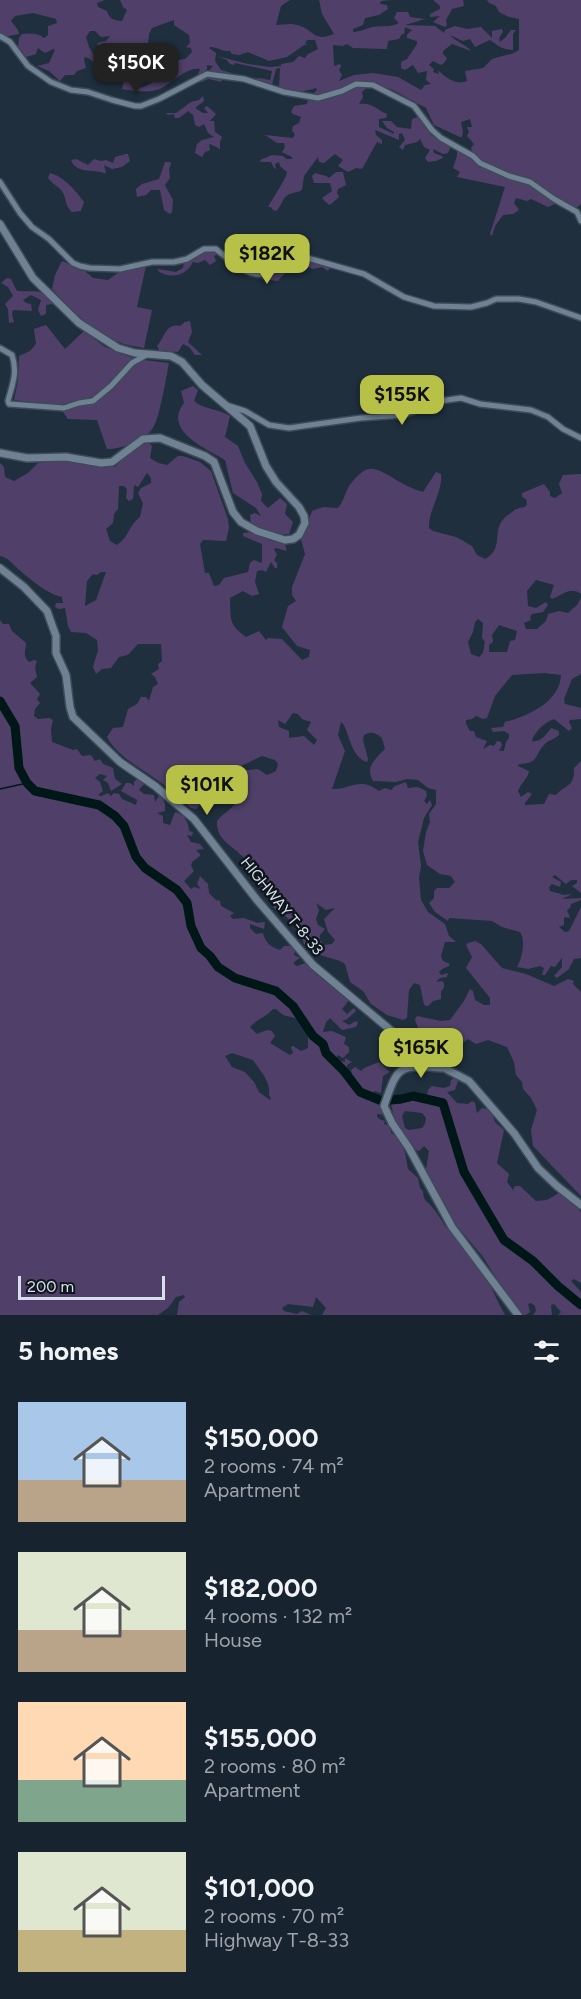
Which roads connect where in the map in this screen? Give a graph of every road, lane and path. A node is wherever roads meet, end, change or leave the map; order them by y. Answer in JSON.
{"nodes":[{"id":1,"x":0,"y":36,"type":"edge"},
{"id":2,"x":0,"y":182,"type":"edge"},
{"id":3,"x":581,"y":221,"type":"edge"},
{"id":4,"x":0,"y":224,"type":"edge"},
{"id":5,"x":581,"y":318,"type":"edge"},
{"id":6,"x":0,"y":348,"type":"edge"},
{"id":7,"x":148,"y":354,"type":"junction"},
{"id":8,"x":224,"y":405,"type":"junction"},
{"id":9,"x":581,"y":438,"type":"edge"},
{"id":10,"x":0,"y":453,"type":"edge"},
{"id":11,"x":0,"y":568,"type":"edge"},
{"id":12,"x":444,"y":1068,"type":"junction"},
{"id":13,"x":581,"y":1205,"type":"edge"},
{"id":14,"x":518,"y":1315,"type":"edge"}],
"edges":[{"from":1,"to":3,"type":"street"},
{"from":2,"to":5,"type":"street"},
{"from":4,"to":7,"type":"street"},
{"from":6,"to":7,"type":"street"},
{"from":7,"to":8,"type":"street"},
{"from":8,"to":9,"type":"street"},
{"from":8,"to":10,"type":"street"},
{"from":11,"to":12,"type":"street","name":"HIGHWAY T-8-33"},
{"from":12,"to":13,"type":"street","name":"HIGHWAY T-8-33"},
{"from":12,"to":14,"type":"street"}]}
